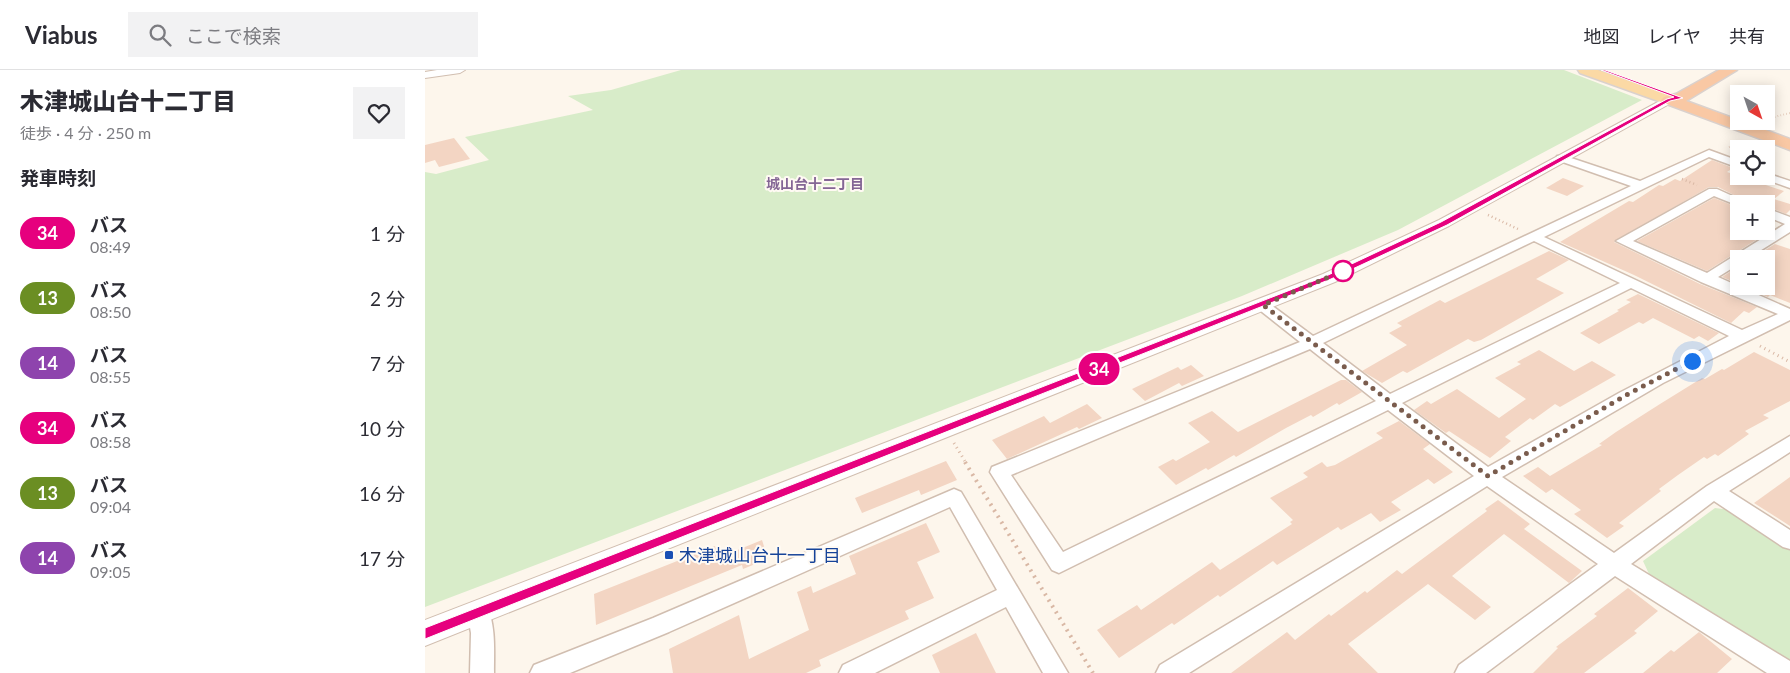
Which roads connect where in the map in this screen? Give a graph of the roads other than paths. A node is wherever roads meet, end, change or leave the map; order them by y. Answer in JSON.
{"nodes":[{"id":1,"x":1585,"y":70,"type":"edge"},
{"id":2,"x":1603,"y":70,"type":"edge"},
{"id":3,"x":1710,"y":70,"type":"edge"},
{"id":4,"x":1730,"y":70,"type":"edge"},
{"id":5,"x":453,"y":71,"type":"edge"},
{"id":6,"x":425,"y":75,"type":"edge"},
{"id":7,"x":1672,"y":97,"type":"junction"},
{"id":8,"x":1730,"y":116,"type":"edge"},
{"id":9,"x":1771,"y":130,"type":"edge"},
{"id":10,"x":1790,"y":137,"type":"edge"},
{"id":11,"x":1790,"y":145,"type":"edge"},
{"id":12,"x":1561,"y":158,"type":"junction"},
{"id":13,"x":1730,"y":161,"type":"edge"},
{"id":14,"x":1775,"y":180,"type":"edge"},
{"id":15,"x":1639,"y":185,"type":"junction"},
{"id":16,"x":1790,"y":186,"type":"edge"},
{"id":17,"x":1730,"y":199,"type":"edge"},
{"id":18,"x":1775,"y":215,"type":"edge"},
{"id":19,"x":1790,"y":221,"type":"edge"},
{"id":20,"x":1790,"y":226,"type":"edge"},
{"id":21,"x":1535,"y":237,"type":"junction"},
{"id":22,"x":1706,"y":280,"type":"junction"},
{"id":23,"x":1631,"y":283,"type":"junction"},
{"id":24,"x":1263,"y":305,"type":"junction"},
{"id":25,"x":1790,"y":314,"type":"edge"},
{"id":26,"x":1740,"y":335,"type":"junction"},
{"id":27,"x":1313,"y":342,"type":"junction"},
{"id":28,"x":1390,"y":403,"type":"junction"},
{"id":29,"x":1790,"y":443,"type":"edge"},
{"id":30,"x":1488,"y":476,"type":"junction"},
{"id":31,"x":1714,"y":491,"type":"junction"},
{"id":32,"x":1790,"y":541,"type":"edge"},
{"id":33,"x":1614,"y":564,"type":"junction"},
{"id":34,"x":1011,"y":594,"type":"junction"},
{"id":35,"x":478,"y":611,"type":"junction"},
{"id":36,"x":425,"y":633,"type":"edge"},
{"id":37,"x":1778,"y":671,"type":"edge"},
{"id":38,"x":482,"y":673,"type":"edge"},
{"id":39,"x":542,"y":673,"type":"edge"},
{"id":40,"x":851,"y":673,"type":"edge"},
{"id":41,"x":1056,"y":673,"type":"edge"},
{"id":42,"x":1167,"y":673,"type":"edge"},
{"id":43,"x":1467,"y":673,"type":"edge"}],
"edges":[{"from":1,"to":7,"type":"main road"},
{"from":2,"to":7,"type":"main road"},
{"from":3,"to":7,"type":"highway"},
{"from":4,"to":7,"type":"highway"},
{"from":5,"to":6,"type":"street"},
{"from":7,"to":8,"type":"highway"},
{"from":7,"to":11,"type":"highway"},
{"from":7,"to":12,"type":"street"},
{"from":9,"to":10,"type":"highway"},
{"from":12,"to":15,"type":"street"},
{"from":12,"to":24,"type":"street"},
{"from":13,"to":15,"type":"street"},
{"from":14,"to":16,"type":"street"},
{"from":15,"to":21,"type":"street"},
{"from":17,"to":22,"type":"street"},
{"from":18,"to":19,"type":"street"},
{"from":20,"to":22,"type":"street"},
{"from":21,"to":23,"type":"street"},
{"from":21,"to":27,"type":"street"},
{"from":22,"to":25,"type":"street"},
{"from":23,"to":26,"type":"street"},
{"from":23,"to":28,"type":"street"},
{"from":24,"to":27,"type":"street"},
{"from":24,"to":35,"type":"street"},
{"from":25,"to":26,"type":"street"},
{"from":26,"to":30,"type":"street"},
{"from":27,"to":28,"type":"street"},
{"from":27,"to":28,"type":"street"},
{"from":28,"to":30,"type":"street"},
{"from":29,"to":31,"type":"street"},
{"from":30,"to":33,"type":"street"},
{"from":30,"to":42,"type":"street"},
{"from":31,"to":32,"type":"street"},
{"from":31,"to":33,"type":"street"},
{"from":33,"to":37,"type":"street"},
{"from":33,"to":43,"type":"street"},
{"from":34,"to":39,"type":"street"},
{"from":34,"to":40,"type":"street"},
{"from":34,"to":41,"type":"street"},
{"from":35,"to":36,"type":"street"},
{"from":35,"to":38,"type":"street"}]}
